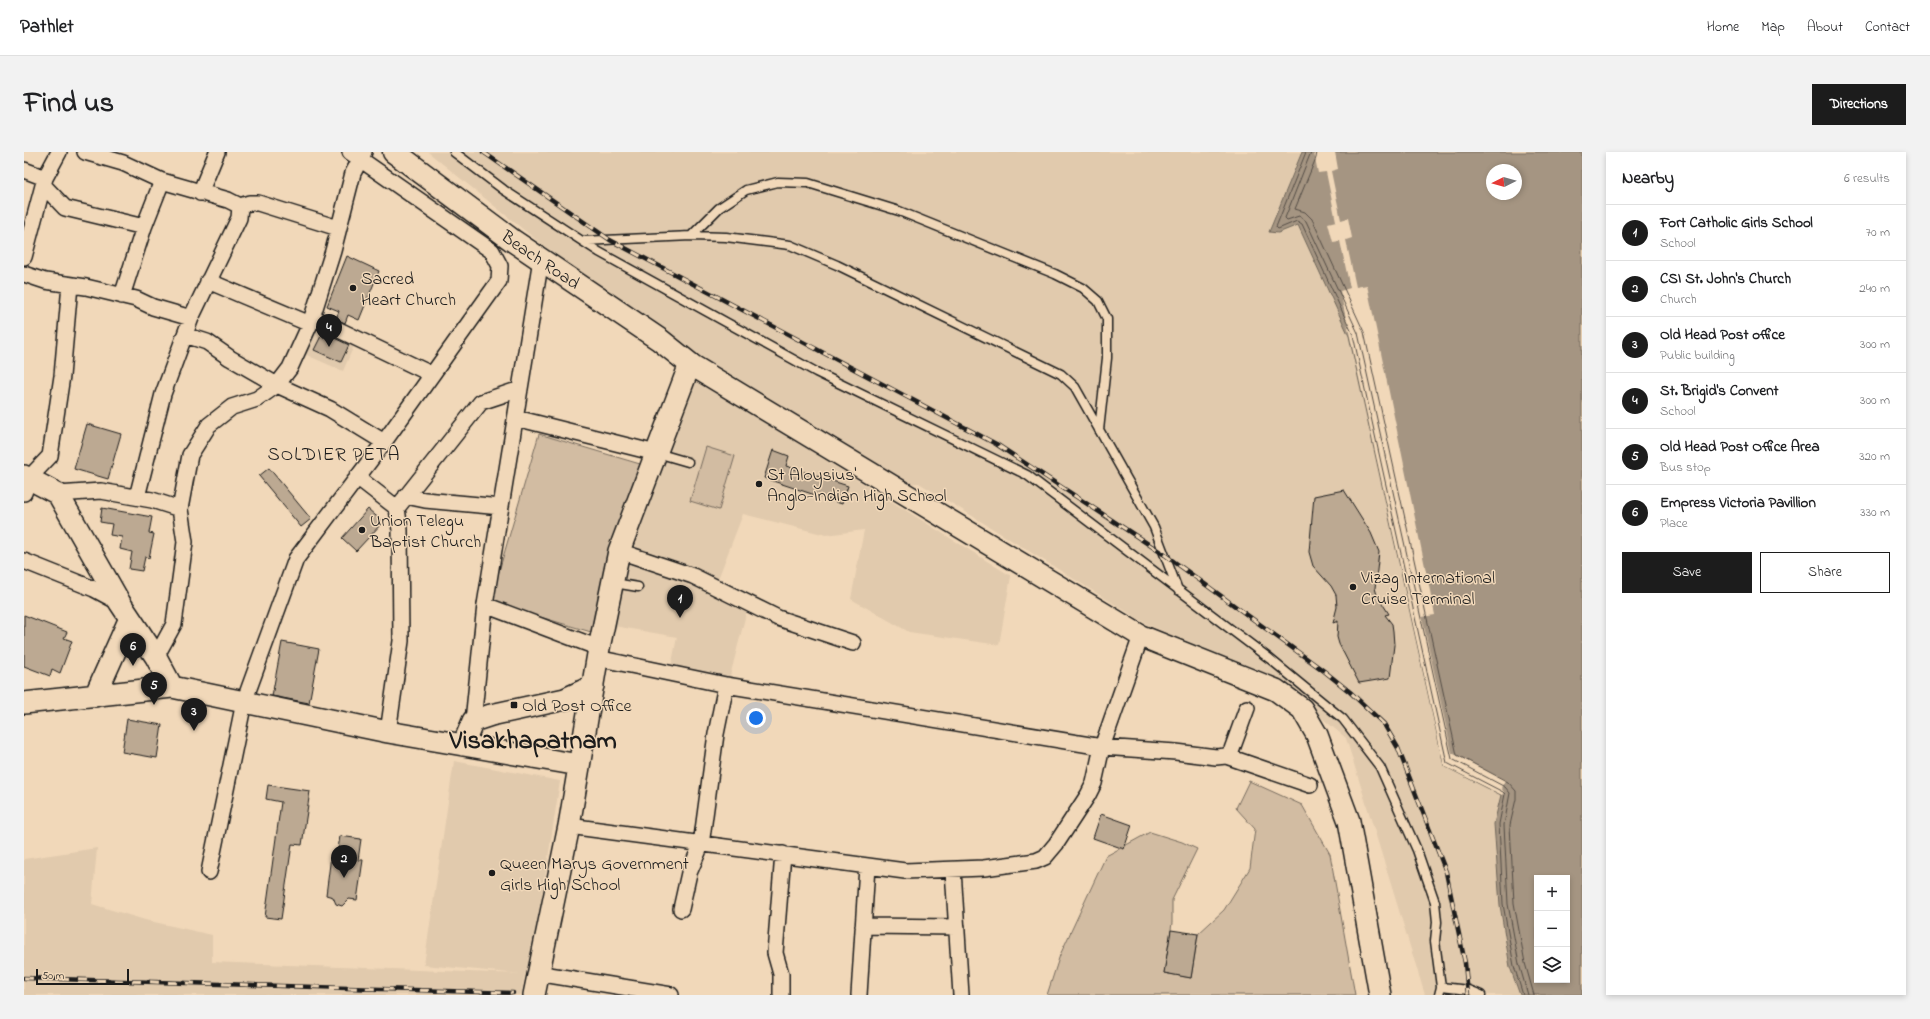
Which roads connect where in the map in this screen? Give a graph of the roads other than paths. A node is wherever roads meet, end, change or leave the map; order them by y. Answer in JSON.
{"nodes":[{"id":1,"x":59,"y":152,"type":"edge"},
{"id":2,"x":85,"y":152,"type":"edge"},
{"id":3,"x":217,"y":152,"type":"edge"},
{"id":4,"x":394,"y":152,"type":"edge"},
{"id":5,"x":454,"y":152,"type":"edge"},
{"id":6,"x":358,"y":154,"type":"edge"},
{"id":7,"x":24,"y":170,"type":"edge"},
{"id":8,"x":162,"y":181,"type":"junction"},
{"id":9,"x":44,"y":182,"type":"junction"},
{"id":10,"x":200,"y":193,"type":"junction"},
{"id":11,"x":240,"y":206,"type":"junction"},
{"id":12,"x":144,"y":227,"type":"junction"},
{"id":13,"x":338,"y":228,"type":"junction"},
{"id":14,"x":691,"y":236,"type":"junction"},
{"id":15,"x":583,"y":241,"type":"junction"},
{"id":16,"x":24,"y":257,"type":"edge"},
{"id":17,"x":541,"y":259,"type":"junction"},
{"id":18,"x":24,"y":274,"type":"edge"},
{"id":19,"x":208,"y":282,"type":"junction"},
{"id":20,"x":70,"y":285,"type":"junction"},
{"id":21,"x":122,"y":296,"type":"junction"},
{"id":22,"x":191,"y":318,"type":"junction"},
{"id":23,"x":311,"y":320,"type":"junction"},
{"id":24,"x":185,"y":335,"type":"junction"},
{"id":25,"x":690,"y":364,"type":"junction"},
{"id":26,"x":431,"y":374,"type":"junction"},
{"id":27,"x":277,"y":384,"type":"junction"},
{"id":28,"x":520,"y":389,"type":"junction"},
{"id":29,"x":516,"y":418,"type":"junction"},
{"id":30,"x":1099,"y":430,"type":"junction"},
{"id":31,"x":384,"y":442,"type":"junction"},
{"id":32,"x":656,"y":453,"type":"junction"},
{"id":33,"x":688,"y":462,"type":"dead end"},
{"id":34,"x":357,"y":477,"type":"junction"},
{"id":35,"x":26,"y":483,"type":"edge"},
{"id":36,"x":58,"y":494,"type":"junction"},
{"id":37,"x":406,"y":496,"type":"junction"},
{"id":38,"x":137,"y":497,"type":"junction"},
{"id":39,"x":501,"y":507,"type":"junction"},
{"id":40,"x":397,"y":508,"type":"junction"},
{"id":41,"x":180,"y":509,"type":"junction"},
{"id":42,"x":619,"y":551,"type":"junction"},
{"id":43,"x":24,"y":561,"type":"edge"},
{"id":44,"x":613,"y":583,"type":"junction"},
{"id":45,"x":638,"y":587,"type":"dead end"},
{"id":46,"x":1178,"y":590,"type":"junction"},
{"id":47,"x":485,"y":605,"type":"junction"},
{"id":48,"x":125,"y":611,"type":"junction"},
{"id":49,"x":1142,"y":636,"type":"junction"},
{"id":50,"x":853,"y":643,"type":"dead end"},
{"id":51,"x":598,"y":653,"type":"junction"},
{"id":52,"x":156,"y":657,"type":"junction"},
{"id":53,"x":726,"y":685,"type":"junction"},
{"id":54,"x":592,"y":686,"type":"junction"},
{"id":55,"x":172,"y":688,"type":"junction"},
{"id":56,"x":95,"y":696,"type":"junction"},
{"id":57,"x":244,"y":702,"type":"junction"},
{"id":58,"x":24,"y":703,"type":"edge"},
{"id":59,"x":1247,"y":708,"type":"dead end"},
{"id":60,"x":473,"y":721,"type":"junction"},
{"id":61,"x":388,"y":732,"type":"junction"},
{"id":62,"x":463,"y":745,"type":"junction"},
{"id":63,"x":1102,"y":747,"type":"junction"},
{"id":64,"x":1226,"y":756,"type":"junction"},
{"id":65,"x":579,"y":765,"type":"junction"},
{"id":66,"x":1310,"y":785,"type":"dead end"},
{"id":67,"x":569,"y":826,"type":"junction"},
{"id":68,"x":701,"y":845,"type":"junction"},
{"id":69,"x":782,"y":854,"type":"junction"},
{"id":70,"x":867,"y":866,"type":"junction"},
{"id":71,"x":953,"y":870,"type":"junction"},
{"id":72,"x":209,"y":872,"type":"dead end"},
{"id":73,"x":681,"y":909,"type":"dead end"},
{"id":74,"x":863,"y":926,"type":"junction"},
{"id":75,"x":957,"y":927,"type":"junction"},
{"id":76,"x":538,"y":974,"type":"junction"},
{"id":77,"x":1440,"y":991,"type":"edge"},
{"id":78,"x":534,"y":995,"type":"edge"},
{"id":79,"x":671,"y":995,"type":"edge"},
{"id":80,"x":781,"y":995,"type":"edge"},
{"id":81,"x":859,"y":995,"type":"edge"},
{"id":82,"x":961,"y":995,"type":"edge"},
{"id":83,"x":1380,"y":995,"type":"edge"},
{"id":84,"x":1481,"y":995,"type":"edge"}],
"edges":[{"from":1,"to":9,"type":"street"},
{"from":2,"to":8,"type":"street"},
{"from":3,"to":10,"type":"street"},
{"from":4,"to":17,"type":"main road","name":"Beach Road"},
{"from":5,"to":15,"type":"lane"},
{"from":6,"to":13,"type":"street"},
{"from":6,"to":26,"type":"street"},
{"from":7,"to":9,"type":"street"},
{"from":8,"to":10,"type":"street"},
{"from":8,"to":12,"type":"street"},
{"from":9,"to":12,"type":"street"},
{"from":9,"to":16,"type":"street"},
{"from":10,"to":11,"type":"street"},
{"from":11,"to":13,"type":"street"},
{"from":11,"to":19,"type":"street"},
{"from":12,"to":21,"type":"street"},
{"from":13,"to":23,"type":"street"},
{"from":14,"to":15,"type":"lane"},
{"from":14,"to":30,"type":"lane"},
{"from":14,"to":30,"type":"lane"},
{"from":15,"to":46,"type":"lane"},
{"from":17,"to":25,"type":"main road","name":"Beach Road"},
{"from":17,"to":28,"type":"street"},
{"from":18,"to":20,"type":"street"},
{"from":19,"to":22,"type":"street"},
{"from":19,"to":23,"type":"street"},
{"from":20,"to":21,"type":"street"},
{"from":20,"to":35,"type":"street"},
{"from":21,"to":22,"type":"street"},
{"from":22,"to":24,"type":"street"},
{"from":23,"to":26,"type":"street"},
{"from":23,"to":27,"type":"street"},
{"from":24,"to":27,"type":"street"},
{"from":24,"to":38,"type":"street"},
{"from":25,"to":32,"type":"main road"},
{"from":25,"to":49,"type":"main road"},
{"from":26,"to":31,"type":"street"},
{"from":27,"to":31,"type":"street"},
{"from":27,"to":41,"type":"street"},
{"from":28,"to":29,"type":"street"},
{"from":28,"to":37,"type":"street"},
{"from":29,"to":32,"type":"street"},
{"from":29,"to":39,"type":"street"},
{"from":30,"to":46,"type":"lane"},
{"from":31,"to":34,"type":"street"},
{"from":32,"to":33,"type":"lane"},
{"from":32,"to":42,"type":"main road"},
{"from":34,"to":40,"type":"street"},
{"from":34,"to":57,"type":"street"},
{"from":35,"to":36,"type":"main road"},
{"from":36,"to":38,"type":"street"},
{"from":36,"to":48,"type":"main road"},
{"from":37,"to":39,"type":"street"},
{"from":37,"to":40,"type":"street"},
{"from":38,"to":41,"type":"street"},
{"from":39,"to":47,"type":"street"},
{"from":40,"to":61,"type":"street"},
{"from":41,"to":52,"type":"street"},
{"from":42,"to":44,"type":"main road"},
{"from":42,"to":50,"type":"street"},
{"from":43,"to":48,"type":"street"},
{"from":44,"to":45,"type":"lane"},
{"from":44,"to":51,"type":"main road"},
{"from":46,"to":77,"type":"lane"},
{"from":47,"to":51,"type":"street"},
{"from":47,"to":60,"type":"street"},
{"from":48,"to":52,"type":"main road"},
{"from":48,"to":56,"type":"main road"},
{"from":49,"to":63,"type":"street"},
{"from":49,"to":83,"type":"main road"},
{"from":51,"to":53,"type":"street"},
{"from":51,"to":54,"type":"main road"},
{"from":52,"to":55,"type":"main road"},
{"from":53,"to":63,"type":"street"},
{"from":53,"to":68,"type":"street"},
{"from":54,"to":60,"type":"main road"},
{"from":54,"to":65,"type":"main road"},
{"from":55,"to":56,"type":"main road"},
{"from":55,"to":57,"type":"main road"},
{"from":56,"to":58,"type":"main road"},
{"from":57,"to":61,"type":"main road"},
{"from":57,"to":72,"type":"street"},
{"from":59,"to":64,"type":"street"},
{"from":60,"to":62,"type":"main road"},
{"from":61,"to":62,"type":"main road"},
{"from":62,"to":65,"type":"main road"},
{"from":63,"to":64,"type":"street"},
{"from":63,"to":71,"type":"street"},
{"from":64,"to":66,"type":"street"},
{"from":65,"to":67,"type":"main road"},
{"from":67,"to":68,"type":"street"},
{"from":67,"to":76,"type":"main road"},
{"from":68,"to":69,"type":"street"},
{"from":68,"to":73,"type":"street"},
{"from":69,"to":70,"type":"street"},
{"from":69,"to":80,"type":"street"},
{"from":70,"to":71,"type":"street"},
{"from":70,"to":74,"type":"street"},
{"from":71,"to":75,"type":"street"},
{"from":74,"to":75,"type":"street"},
{"from":74,"to":81,"type":"street"},
{"from":75,"to":82,"type":"street"},
{"from":76,"to":78,"type":"main road"},
{"from":76,"to":79,"type":"street"},
{"from":77,"to":84,"type":"lane"}]}
